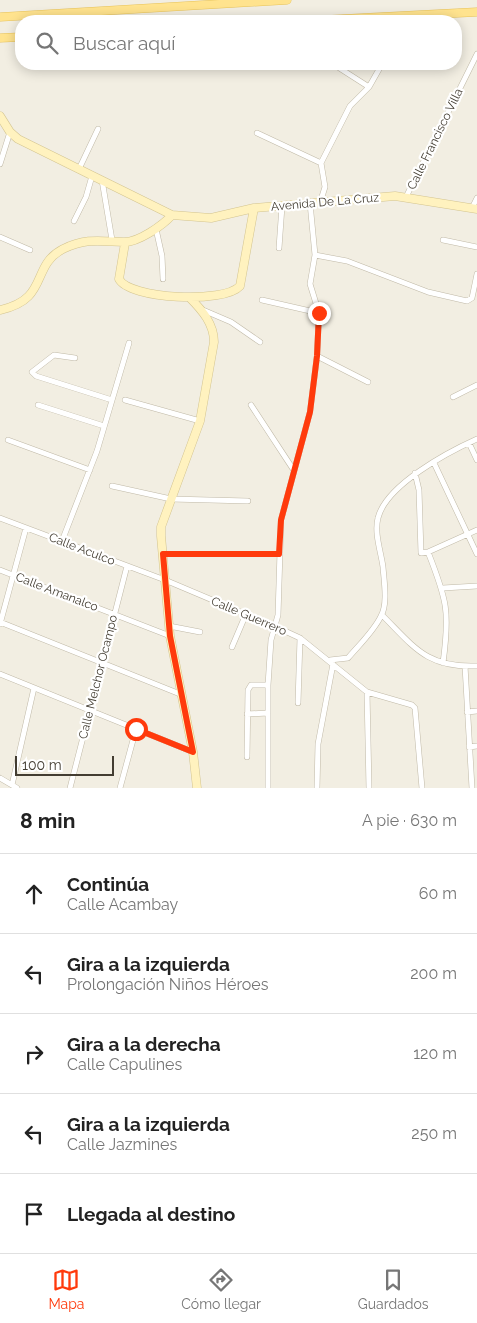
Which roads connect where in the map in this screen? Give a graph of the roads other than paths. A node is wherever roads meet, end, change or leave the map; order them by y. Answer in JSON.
{"nodes":[{"id":1,"x":287,"y":0,"type":"edge"},
{"id":2,"x":477,"y":12,"type":"edge"},
{"id":3,"x":34,"y":15,"type":"edge"},
{"id":4,"x":442,"y":15,"type":"edge"},
{"id":5,"x":15,"y":16,"type":"edge"},
{"id":6,"x":0,"y":17,"type":"edge"},
{"id":7,"x":15,"y":37,"type":"edge"},
{"id":8,"x":0,"y":38,"type":"edge"},
{"id":9,"x":477,"y":54,"type":"edge"},
{"id":10,"x":342,"y":70,"type":"edge"},
{"id":11,"x":379,"y":70,"type":"edge"},
{"id":12,"x":369,"y":87,"type":"junction"},
{"id":13,"x":0,"y":116,"type":"edge"},
{"id":14,"x":98,"y":129,"type":"dead end"},
{"id":15,"x":10,"y":132,"type":"junction"},
{"id":16,"x":257,"y":133,"type":"dead end"},
{"id":17,"x":321,"y":162,"type":"junction"},
{"id":18,"x":0,"y":164,"type":"edge"},
{"id":19,"x":79,"y":169,"type":"junction"},
{"id":20,"x":92,"y":176,"type":"junction"},
{"id":21,"x":102,"y":180,"type":"junction"},
{"id":22,"x":406,"y":197,"type":"junction"},
{"id":23,"x":477,"y":198,"type":"edge"},
{"id":24,"x":320,"y":203,"type":"junction"},
{"id":25,"x":310,"y":204,"type":"junction"},
{"id":26,"x":282,"y":206,"type":"junction"},
{"id":27,"x":254,"y":208,"type":"junction"},
{"id":28,"x":475,"y":209,"type":"edge"},
{"id":29,"x":172,"y":214,"type":"junction"},
{"id":30,"x":74,"y":221,"type":"dead end"},
{"id":31,"x":156,"y":229,"type":"junction"},
{"id":32,"x":0,"y":237,"type":"edge"},
{"id":33,"x":112,"y":240,"type":"junction"},
{"id":34,"x":443,"y":240,"type":"dead end"},
{"id":35,"x":125,"y":243,"type":"junction"},
{"id":36,"x":477,"y":247,"type":"edge"},
{"id":37,"x":279,"y":248,"type":"dead end"},
{"id":38,"x":30,"y":250,"type":"dead end"},
{"id":39,"x":315,"y":256,"type":"junction"},
{"id":40,"x":477,"y":278,"type":"edge"},
{"id":41,"x":163,"y":279,"type":"dead end"},
{"id":42,"x":190,"y":298,"type":"junction"},
{"id":43,"x":262,"y":300,"type":"dead end"},
{"id":44,"x":0,"y":310,"type":"edge"},
{"id":45,"x":203,"y":310,"type":"junction"},
{"id":46,"x":319,"y":313,"type":"junction"},
{"id":47,"x":260,"y":342,"type":"dead end"},
{"id":48,"x":129,"y":343,"type":"dead end"},
{"id":49,"x":317,"y":356,"type":"junction"},
{"id":50,"x":75,"y":358,"type":"dead end"},
{"id":51,"x":368,"y":382,"type":"dead end"},
{"id":52,"x":477,"y":386,"type":"edge"},
{"id":53,"x":477,"y":393,"type":"edge"},
{"id":54,"x":453,"y":397,"type":"dead end"},
{"id":55,"x":112,"y":400,"type":"junction"},
{"id":56,"x":125,"y":400,"type":"dead end"},
{"id":57,"x":251,"y":404,"type":"dead end"},
{"id":58,"x":38,"y":405,"type":"dead end"},
{"id":59,"x":200,"y":421,"type":"junction"},
{"id":60,"x":104,"y":426,"type":"junction"},
{"id":61,"x":8,"y":440,"type":"dead end"},
{"id":62,"x":477,"y":440,"type":"edge"},
{"id":63,"x":469,"y":443,"type":"junction"},
{"id":64,"x":477,"y":460,"type":"edge"},
{"id":65,"x":434,"y":463,"type":"junction"},
{"id":66,"x":90,"y":470,"type":"junction"},
{"id":67,"x":293,"y":470,"type":"junction"},
{"id":68,"x":415,"y":473,"type":"junction"},
{"id":69,"x":112,"y":486,"type":"dead end"},
{"id":70,"x":171,"y":499,"type":"junction"},
{"id":71,"x":248,"y":501,"type":"dead end"},
{"id":72,"x":0,"y":518,"type":"edge"},
{"id":73,"x":26,"y":528,"type":"junction"},
{"id":74,"x":477,"y":530,"type":"edge"},
{"id":75,"x":468,"y":535,"type":"junction"},
{"id":76,"x":62,"y":541,"type":"junction"},
{"id":77,"x":428,"y":552,"type":"junction"},
{"id":78,"x":163,"y":554,"type":"junction"},
{"id":79,"x":279,"y":554,"type":"junction"},
{"id":80,"x":477,"y":554,"type":"edge"},
{"id":81,"x":127,"y":566,"type":"junction"},
{"id":82,"x":0,"y":570,"type":"edge"},
{"id":83,"x":14,"y":575,"type":"junction"},
{"id":84,"x":165,"y":580,"type":"junction"},
{"id":85,"x":477,"y":586,"type":"edge"},
{"id":86,"x":443,"y":588,"type":"junction"},
{"id":87,"x":114,"y":614,"type":"junction"},
{"id":88,"x":246,"y":614,"type":"junction"},
{"id":89,"x":382,"y":615,"type":"junction"},
{"id":90,"x":0,"y":623,"type":"edge"},
{"id":91,"x":169,"y":626,"type":"junction"},
{"id":92,"x":274,"y":626,"type":"junction"},
{"id":93,"x":200,"y":632,"type":"dead end"},
{"id":94,"x":170,"y":636,"type":"junction"},
{"id":95,"x":300,"y":638,"type":"junction"},
{"id":96,"x":232,"y":647,"type":"dead end"},
{"id":97,"x":331,"y":662,"type":"junction"},
{"id":98,"x":102,"y":663,"type":"junction"},
{"id":99,"x":443,"y":663,"type":"junction"},
{"id":100,"x":465,"y":666,"type":"junction"},
{"id":101,"x":477,"y":666,"type":"edge"},
{"id":102,"x":0,"y":674,"type":"edge"},
{"id":103,"x":268,"y":685,"type":"junction"},
{"id":104,"x":34,"y":688,"type":"junction"},
{"id":105,"x":367,"y":692,"type":"junction"},
{"id":106,"x":180,"y":694,"type":"junction"},
{"id":107,"x":298,"y":703,"type":"dead end"},
{"id":108,"x":90,"y":710,"type":"junction"},
{"id":109,"x":477,"y":711,"type":"edge"},
{"id":110,"x":467,"y":712,"type":"junction"},
{"id":111,"x":268,"y":713,"type":"junction"},
{"id":112,"x":247,"y":714,"type":"junction"},
{"id":113,"x":136,"y":729,"type":"junction"},
{"id":114,"x":477,"y":746,"type":"edge"},
{"id":115,"x":470,"y":747,"type":"junction"},
{"id":116,"x":193,"y":752,"type":"junction"},
{"id":117,"x":247,"y":757,"type":"dead end"},
{"id":118,"x":0,"y":778,"type":"edge"},
{"id":119,"x":15,"y":786,"type":"edge"},
{"id":120,"x":70,"y":788,"type":"edge"},
{"id":121,"x":120,"y":788,"type":"edge"},
{"id":122,"x":197,"y":788,"type":"edge"},
{"id":123,"x":268,"y":788,"type":"edge"},
{"id":124,"x":317,"y":788,"type":"edge"},
{"id":125,"x":369,"y":788,"type":"edge"},
{"id":126,"x":422,"y":788,"type":"edge"},
{"id":127,"x":472,"y":788,"type":"edge"}],
"edges":[{"from":1,"to":3,"type":"main road"},
{"from":2,"to":4,"type":"main road"},
{"from":5,"to":6,"type":"main road"},
{"from":7,"to":8,"type":"main road"},
{"from":9,"to":22,"type":"street","name":"Calle Francisco Villa"},
{"from":10,"to":12,"type":"street"},
{"from":11,"to":12,"type":"street"},
{"from":12,"to":17,"type":"street"},
{"from":13,"to":15,"type":"street"},
{"from":14,"to":19,"type":"street"},
{"from":15,"to":18,"type":"street"},
{"from":15,"to":19,"type":"street"},
{"from":16,"to":17,"type":"street"},
{"from":17,"to":24,"type":"street"},
{"from":19,"to":20,"type":"street"},
{"from":20,"to":21,"type":"street"},
{"from":20,"to":30,"type":"street"},
{"from":21,"to":29,"type":"street"},
{"from":21,"to":33,"type":"street"},
{"from":22,"to":24,"type":"street","name":"Avenida De La Cruz"},
{"from":22,"to":28,"type":"street","name":"Avenida De La Cruz"},
{"from":23,"to":28,"type":"street"},
{"from":24,"to":25,"type":"street","name":"Avenida De La Cruz"},
{"from":25,"to":26,"type":"street","name":"Avenida De La Cruz"},
{"from":25,"to":39,"type":"street"},
{"from":26,"to":27,"type":"street","name":"Avenida De La Cruz"},
{"from":26,"to":37,"type":"street"},
{"from":27,"to":29,"type":"street","name":"Avenida De La Cruz"},
{"from":27,"to":42,"type":"street"},
{"from":29,"to":31,"type":"street"},
{"from":31,"to":35,"type":"street"},
{"from":31,"to":41,"type":"street"},
{"from":32,"to":38,"type":"street"},
{"from":33,"to":35,"type":"street"},
{"from":33,"to":44,"type":"street"},
{"from":34,"to":36,"type":"street"},
{"from":35,"to":42,"type":"street"},
{"from":39,"to":40,"type":"street"},
{"from":39,"to":46,"type":"street"},
{"from":42,"to":45,"type":"street"},
{"from":43,"to":46,"type":"street"},
{"from":45,"to":47,"type":"street"},
{"from":45,"to":59,"type":"street"},
{"from":46,"to":49,"type":"street"},
{"from":48,"to":55,"type":"street"},
{"from":49,"to":51,"type":"street"},
{"from":49,"to":67,"type":"street"},
{"from":50,"to":55,"type":"street"},
{"from":52,"to":53,"type":"street"},
{"from":52,"to":54,"type":"street"},
{"from":55,"to":60,"type":"street"},
{"from":56,"to":59,"type":"street"},
{"from":57,"to":67,"type":"street"},
{"from":58,"to":60,"type":"street"},
{"from":59,"to":70,"type":"street"},
{"from":60,"to":66,"type":"street"},
{"from":61,"to":66,"type":"street"},
{"from":62,"to":63,"type":"street"},
{"from":63,"to":64,"type":"street"},
{"from":63,"to":65,"type":"street"},
{"from":65,"to":68,"type":"street"},
{"from":65,"to":75,"type":"street"},
{"from":66,"to":76,"type":"street"},
{"from":67,"to":79,"type":"street"},
{"from":68,"to":77,"type":"street"},
{"from":68,"to":89,"type":"street"},
{"from":69,"to":70,"type":"street"},
{"from":70,"to":71,"type":"street"},
{"from":70,"to":78,"type":"street"},
{"from":72,"to":73,"type":"street","name":"Calle Aculco"},
{"from":73,"to":76,"type":"street","name":"Calle Aculco"},
{"from":73,"to":83,"type":"street"},
{"from":74,"to":75,"type":"street"},
{"from":75,"to":77,"type":"street"},
{"from":75,"to":80,"type":"street"},
{"from":76,"to":81,"type":"street","name":"Calle Aculco"},
{"from":77,"to":86,"type":"street"},
{"from":78,"to":79,"type":"street"},
{"from":78,"to":84,"type":"street"},
{"from":79,"to":92,"type":"street"},
{"from":81,"to":84,"type":"street","name":"Calle Aculco"},
{"from":81,"to":87,"type":"street","name":"Calle Melchor Ocampo"},
{"from":82,"to":83,"type":"street","name":"Calle Amanalco"},
{"from":83,"to":87,"type":"street","name":"Calle Amanalco"},
{"from":83,"to":90,"type":"street"},
{"from":84,"to":88,"type":"street","name":"Calle Guerrero"},
{"from":84,"to":91,"type":"street"},
{"from":85,"to":86,"type":"street"},
{"from":86,"to":99,"type":"street"},
{"from":87,"to":94,"type":"street","name":"Calle Amanalco"},
{"from":87,"to":98,"type":"street","name":"Calle Melchor Ocampo"},
{"from":88,"to":92,"type":"street","name":"Calle Guerrero"},
{"from":88,"to":96,"type":"street"},
{"from":89,"to":97,"type":"street"},
{"from":89,"to":99,"type":"street"},
{"from":90,"to":98,"type":"street"},
{"from":91,"to":93,"type":"street"},
{"from":91,"to":94,"type":"street"},
{"from":92,"to":95,"type":"street","name":"Calle Guerrero"},
{"from":92,"to":103,"type":"street"},
{"from":94,"to":106,"type":"street"},
{"from":95,"to":97,"type":"street","name":"Calle Guerrero"},
{"from":95,"to":107,"type":"street"},
{"from":97,"to":105,"type":"street","name":"Calle Guerrero"},
{"from":97,"to":124,"type":"street"},
{"from":98,"to":106,"type":"street"},
{"from":98,"to":108,"type":"street","name":"Calle Melchor Ocampo"},
{"from":99,"to":100,"type":"street"},
{"from":100,"to":101,"type":"street"},
{"from":100,"to":110,"type":"street"},
{"from":102,"to":104,"type":"street"},
{"from":103,"to":111,"type":"street"},
{"from":103,"to":112,"type":"street"},
{"from":104,"to":108,"type":"street"},
{"from":104,"to":119,"type":"street"},
{"from":105,"to":125,"type":"street"},
{"from":105,"to":126,"type":"street"},
{"from":106,"to":116,"type":"street"},
{"from":108,"to":113,"type":"street"},
{"from":108,"to":120,"type":"street","name":"Calle Melchor Ocampo"},
{"from":109,"to":110,"type":"street"},
{"from":110,"to":115,"type":"street"},
{"from":111,"to":112,"type":"street"},
{"from":111,"to":123,"type":"street"},
{"from":112,"to":117,"type":"street"},
{"from":113,"to":116,"type":"street"},
{"from":113,"to":121,"type":"street"},
{"from":114,"to":115,"type":"street"},
{"from":115,"to":127,"type":"street"},
{"from":116,"to":122,"type":"street"},
{"from":118,"to":119,"type":"street"}]}
